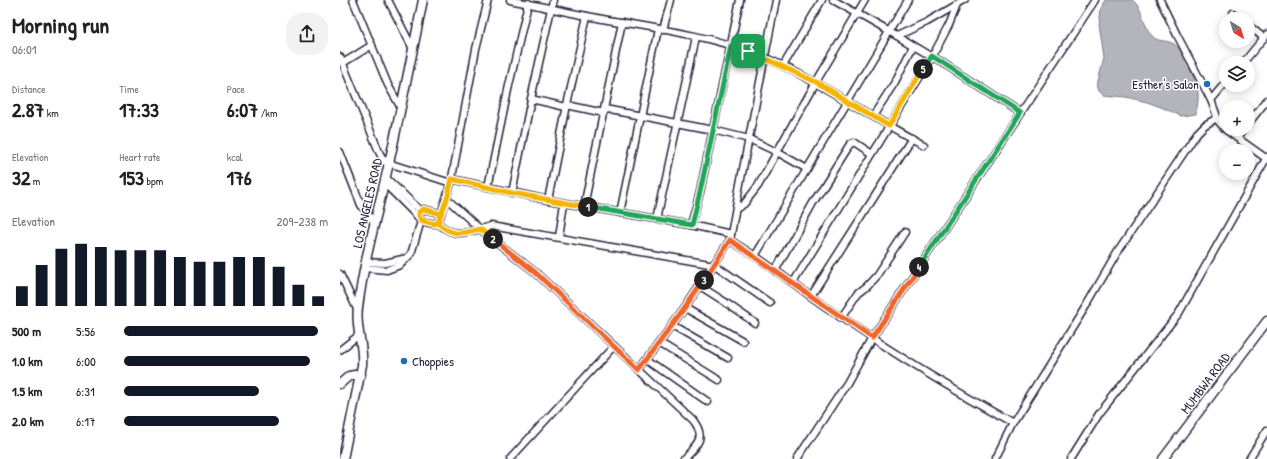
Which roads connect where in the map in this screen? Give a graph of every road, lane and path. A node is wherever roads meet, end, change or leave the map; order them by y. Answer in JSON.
{"nodes":[{"id":1,"x":353,"y":0,"type":"edge"},
{"id":2,"x":388,"y":0,"type":"edge"},
{"id":3,"x":424,"y":0,"type":"edge"},
{"id":4,"x":488,"y":0,"type":"edge"},
{"id":5,"x":510,"y":0,"type":"edge"},
{"id":6,"x":553,"y":0,"type":"edge"},
{"id":7,"x":671,"y":0,"type":"edge"},
{"id":8,"x":740,"y":0,"type":"edge"},
{"id":9,"x":776,"y":0,"type":"edge"},
{"id":10,"x":822,"y":0,"type":"edge"},
{"id":11,"x":833,"y":0,"type":"edge"},
{"id":12,"x":865,"y":0,"type":"edge"},
{"id":13,"x":908,"y":0,"type":"edge"},
{"id":14,"x":965,"y":0,"type":"edge"},
{"id":15,"x":1095,"y":0,"type":"edge"},
{"id":16,"x":1160,"y":0,"type":"edge"},
{"id":17,"x":528,"y":3,"type":"junction"},
{"id":18,"x":958,"y":4,"type":"junction"},
{"id":19,"x":551,"y":8,"type":"junction"},
{"id":20,"x":857,"y":13,"type":"junction"},
{"id":21,"x":587,"y":16,"type":"junction"},
{"id":22,"x":622,"y":22,"type":"junction"},
{"id":23,"x":661,"y":29,"type":"junction"},
{"id":24,"x":1255,"y":30,"type":"edge"},
{"id":25,"x":889,"y":32,"type":"junction"},
{"id":26,"x":897,"y":36,"type":"junction"},
{"id":27,"x":1265,"y":36,"type":"edge"},
{"id":28,"x":696,"y":37,"type":"junction"},
{"id":29,"x":372,"y":45,"type":"junction"},
{"id":30,"x":731,"y":46,"type":"junction"},
{"id":31,"x":913,"y":46,"type":"junction"},
{"id":32,"x":413,"y":49,"type":"junction"},
{"id":33,"x":932,"y":56,"type":"junction"},
{"id":34,"x":1249,"y":56,"type":"edge"},
{"id":35,"x":764,"y":58,"type":"junction"},
{"id":36,"x":341,"y":60,"type":"edge"},
{"id":37,"x":783,"y":66,"type":"junction"},
{"id":38,"x":816,"y":82,"type":"junction"},
{"id":39,"x":1219,"y":90,"type":"edge"},
{"id":40,"x":531,"y":99,"type":"junction"},
{"id":41,"x":1210,"y":100,"type":"junction"},
{"id":42,"x":1267,"y":100,"type":"edge"},
{"id":43,"x":848,"y":101,"type":"junction"},
{"id":44,"x":567,"y":106,"type":"junction"},
{"id":45,"x":401,"y":108,"type":"junction"},
{"id":46,"x":604,"y":111,"type":"junction"},
{"id":47,"x":1020,"y":113,"type":"junction"},
{"id":48,"x":1255,"y":115,"type":"edge"},
{"id":49,"x":641,"y":116,"type":"junction"},
{"id":50,"x":873,"y":116,"type":"junction"},
{"id":51,"x":1217,"y":118,"type":"junction"},
{"id":52,"x":677,"y":124,"type":"junction"},
{"id":53,"x":889,"y":126,"type":"junction"},
{"id":54,"x":713,"y":130,"type":"junction"},
{"id":55,"x":912,"y":138,"type":"junction"},
{"id":56,"x":1237,"y":138,"type":"joint"},
{"id":57,"x":749,"y":139,"type":"junction"},
{"id":58,"x":924,"y":145,"type":"dead end"},
{"id":59,"x":340,"y":152,"type":"edge"},
{"id":60,"x":777,"y":152,"type":"junction"},
{"id":61,"x":872,"y":154,"type":"junction"},
{"id":62,"x":1267,"y":158,"type":"edge"},
{"id":63,"x":389,"y":163,"type":"junction"},
{"id":64,"x":807,"y":169,"type":"junction"},
{"id":65,"x":385,"y":180,"type":"junction"},
{"id":66,"x":452,"y":181,"type":"junction"},
{"id":67,"x":488,"y":188,"type":"junction"},
{"id":68,"x":512,"y":193,"type":"junction"},
{"id":69,"x":447,"y":199,"type":"junction"},
{"id":70,"x":548,"y":200,"type":"junction"},
{"id":71,"x":564,"y":203,"type":"junction"},
{"id":72,"x":584,"y":206,"type":"junction"},
{"id":73,"x":736,"y":209,"type":"junction"},
{"id":74,"x":421,"y":211,"type":"junction"},
{"id":75,"x":620,"y":213,"type":"junction"},
{"id":76,"x":438,"y":218,"type":"junction"},
{"id":77,"x":657,"y":219,"type":"junction"},
{"id":78,"x":421,"y":220,"type":"junction"},
{"id":79,"x":375,"y":224,"type":"junction"},
{"id":80,"x":692,"y":225,"type":"junction"},
{"id":81,"x":480,"y":229,"type":"junction"},
{"id":82,"x":905,"y":232,"type":"dead end"},
{"id":83,"x":559,"y":237,"type":"junction"},
{"id":84,"x":731,"y":237,"type":"junction"},
{"id":85,"x":755,"y":256,"type":"junction"},
{"id":86,"x":366,"y":265,"type":"junction"},
{"id":87,"x":714,"y":265,"type":"junction"},
{"id":88,"x":775,"y":271,"type":"junction"},
{"id":89,"x":340,"y":274,"type":"edge"},
{"id":90,"x":793,"y":283,"type":"junction"},
{"id":91,"x":700,"y":286,"type":"junction"},
{"id":92,"x":811,"y":296,"type":"junction"},
{"id":93,"x":770,"y":303,"type":"dead end"},
{"id":94,"x":685,"y":308,"type":"junction"},
{"id":95,"x":357,"y":309,"type":"junction"},
{"id":96,"x":841,"y":318,"type":"junction"},
{"id":97,"x":1267,"y":321,"type":"edge"},
{"id":98,"x":755,"y":323,"type":"dead end"},
{"id":99,"x":672,"y":326,"type":"junction"},
{"id":100,"x":1267,"y":328,"type":"edge"},
{"id":101,"x":359,"y":335,"type":"junction"},
{"id":102,"x":872,"y":338,"type":"junction"},
{"id":103,"x":743,"y":341,"type":"dead end"},
{"id":104,"x":659,"y":344,"type":"junction"},
{"id":105,"x":614,"y":346,"type":"junction"},
{"id":106,"x":340,"y":350,"type":"edge"},
{"id":107,"x":728,"y":358,"type":"dead end"},
{"id":108,"x":647,"y":359,"type":"junction"},
{"id":109,"x":639,"y":370,"type":"junction"},
{"id":110,"x":361,"y":374,"type":"junction"},
{"id":111,"x":719,"y":380,"type":"dead end"},
{"id":112,"x":340,"y":384,"type":"edge"},
{"id":113,"x":708,"y":402,"type":"dead end"},
{"id":114,"x":1013,"y":423,"type":"junction"},
{"id":115,"x":1267,"y":430,"type":"edge"},
{"id":116,"x":344,"y":459,"type":"edge"},
{"id":117,"x":510,"y":459,"type":"edge"},
{"id":118,"x":683,"y":459,"type":"edge"},
{"id":119,"x":797,"y":459,"type":"edge"},
{"id":120,"x":995,"y":459,"type":"edge"},
{"id":121,"x":1071,"y":459,"type":"edge"},
{"id":122,"x":1163,"y":459,"type":"edge"},
{"id":123,"x":1168,"y":459,"type":"edge"},
{"id":124,"x":1249,"y":459,"type":"edge"}],
"edges":[{"from":1,"to":29,"type":"street"},
{"from":2,"to":32,"type":"street"},
{"from":3,"to":32,"type":"main road","name":"LOS ANGELES ROAD"},
{"from":4,"to":66,"type":"street"},
{"from":5,"to":17,"type":"street"},
{"from":6,"to":19,"type":"street"},
{"from":7,"to":23,"type":"street"},
{"from":8,"to":30,"type":"street"},
{"from":9,"to":35,"type":"street"},
{"from":10,"to":37,"type":"street"},
{"from":11,"to":20,"type":"street"},
{"from":12,"to":20,"type":"street"},
{"from":13,"to":25,"type":"street"},
{"from":14,"to":18,"type":"street"},
{"from":15,"to":47,"type":"street"},
{"from":16,"to":41,"type":"street"},
{"from":17,"to":19,"type":"street"},
{"from":17,"to":67,"type":"street"},
{"from":18,"to":26,"type":"street"},
{"from":18,"to":33,"type":"street"},
{"from":19,"to":21,"type":"street"},
{"from":19,"to":40,"type":"street"},
{"from":20,"to":25,"type":"street"},
{"from":20,"to":38,"type":"street"},
{"from":21,"to":22,"type":"street"},
{"from":21,"to":44,"type":"street"},
{"from":22,"to":23,"type":"street"},
{"from":22,"to":46,"type":"street"},
{"from":23,"to":28,"type":"street"},
{"from":23,"to":49,"type":"street"},
{"from":24,"to":27,"type":"street"},
{"from":25,"to":26,"type":"street"},
{"from":25,"to":43,"type":"street"},
{"from":26,"to":31,"type":"street"},
{"from":27,"to":34,"type":"street"},
{"from":28,"to":30,"type":"street"},
{"from":28,"to":52,"type":"street"},
{"from":29,"to":36,"type":"street"},
{"from":29,"to":45,"type":"street"},
{"from":30,"to":35,"type":"street"},
{"from":30,"to":54,"type":"street"},
{"from":31,"to":33,"type":"street"},
{"from":31,"to":50,"type":"street"},
{"from":32,"to":45,"type":"main road","name":"LOS ANGELES ROAD"},
{"from":33,"to":47,"type":"street"},
{"from":33,"to":53,"type":"street"},
{"from":35,"to":37,"type":"street"},
{"from":35,"to":57,"type":"street"},
{"from":36,"to":63,"type":"street"},
{"from":37,"to":38,"type":"street"},
{"from":38,"to":43,"type":"street"},
{"from":38,"to":60,"type":"street"},
{"from":39,"to":41,"type":"street"},
{"from":40,"to":44,"type":"street"},
{"from":40,"to":68,"type":"street"},
{"from":41,"to":51,"type":"street"},
{"from":42,"to":48,"type":"street"},
{"from":43,"to":50,"type":"street"},
{"from":43,"to":64,"type":"street"},
{"from":44,"to":46,"type":"street"},
{"from":44,"to":70,"type":"street"},
{"from":45,"to":63,"type":"main road","name":"LOS ANGELES ROAD"},
{"from":46,"to":49,"type":"street"},
{"from":46,"to":72,"type":"street"},
{"from":47,"to":102,"type":"street"},
{"from":49,"to":52,"type":"street"},
{"from":49,"to":75,"type":"street"},
{"from":50,"to":53,"type":"street"},
{"from":51,"to":56,"type":"street"},
{"from":51,"to":114,"type":"street"},
{"from":52,"to":54,"type":"street"},
{"from":52,"to":77,"type":"street"},
{"from":53,"to":55,"type":"street"},
{"from":53,"to":61,"type":"street"},
{"from":54,"to":57,"type":"street"},
{"from":54,"to":80,"type":"street"},
{"from":55,"to":58,"type":"street"},
{"from":55,"to":92,"type":"street"},
{"from":56,"to":62,"type":"street"},
{"from":57,"to":60,"type":"street"},
{"from":57,"to":73,"type":"street"},
{"from":59,"to":79,"type":"street"},
{"from":60,"to":64,"type":"street"},
{"from":60,"to":73,"type":"street"},
{"from":61,"to":88,"type":"street"},
{"from":61,"to":90,"type":"street"},
{"from":62,"to":121,"type":"street"},
{"from":63,"to":65,"type":"main road","name":"LOS ANGELES ROAD"},
{"from":63,"to":66,"type":"street"},
{"from":64,"to":85,"type":"street"},
{"from":65,"to":74,"type":"street"},
{"from":65,"to":78,"type":"street"},
{"from":65,"to":79,"type":"main road","name":"LOS ANGELES ROAD"},
{"from":66,"to":67,"type":"street"},
{"from":66,"to":69,"type":"street"},
{"from":67,"to":68,"type":"street"},
{"from":68,"to":70,"type":"street"},
{"from":69,"to":76,"type":"street"},
{"from":69,"to":81,"type":"street"},
{"from":70,"to":71,"type":"street"},
{"from":71,"to":72,"type":"street"},
{"from":71,"to":83,"type":"street"},
{"from":72,"to":75,"type":"street"},
{"from":73,"to":84,"type":"street"},
{"from":74,"to":76,"type":"street"},
{"from":74,"to":78,"type":"street"},
{"from":75,"to":77,"type":"street"},
{"from":76,"to":78,"type":"street"},
{"from":76,"to":81,"type":"street"},
{"from":77,"to":80,"type":"street"},
{"from":78,"to":86,"type":"street"},
{"from":79,"to":86,"type":"main road","name":"LOS ANGELES ROAD"},
{"from":80,"to":84,"type":"street"},
{"from":81,"to":83,"type":"street"},
{"from":81,"to":105,"type":"street"},
{"from":82,"to":96,"type":"street"},
{"from":83,"to":87,"type":"street"},
{"from":84,"to":85,"type":"street"},
{"from":84,"to":87,"type":"street"},
{"from":85,"to":88,"type":"street"},
{"from":86,"to":95,"type":"main road","name":"LOS ANGELES ROAD"},
{"from":87,"to":91,"type":"street"},
{"from":87,"to":93,"type":"street"},
{"from":88,"to":90,"type":"street"},
{"from":89,"to":95,"type":"street"},
{"from":90,"to":92,"type":"street"},
{"from":91,"to":94,"type":"street"},
{"from":91,"to":98,"type":"street"},
{"from":92,"to":96,"type":"street"},
{"from":94,"to":99,"type":"street"},
{"from":94,"to":103,"type":"street"},
{"from":95,"to":101,"type":"main road","name":"LOS ANGELES ROAD"},
{"from":96,"to":102,"type":"street"},
{"from":97,"to":122,"type":"main road","name":"MUMBWA ROAD"},
{"from":99,"to":104,"type":"street"},
{"from":99,"to":107,"type":"street"},
{"from":100,"to":123,"type":"main road","name":"MUMBWA ROAD"},
{"from":101,"to":106,"type":"street"},
{"from":101,"to":110,"type":"main road","name":"LOS ANGELES ROAD"},
{"from":102,"to":114,"type":"street"},
{"from":102,"to":119,"type":"street"},
{"from":104,"to":108,"type":"street"},
{"from":104,"to":111,"type":"street"},
{"from":105,"to":109,"type":"street"},
{"from":105,"to":117,"type":"street"},
{"from":108,"to":109,"type":"street"},
{"from":108,"to":113,"type":"street"},
{"from":109,"to":118,"type":"street"},
{"from":110,"to":112,"type":"main road"},
{"from":110,"to":116,"type":"main road","name":"LOS ANGELES ROAD"},
{"from":114,"to":120,"type":"street"},
{"from":115,"to":124,"type":"street"}]}
